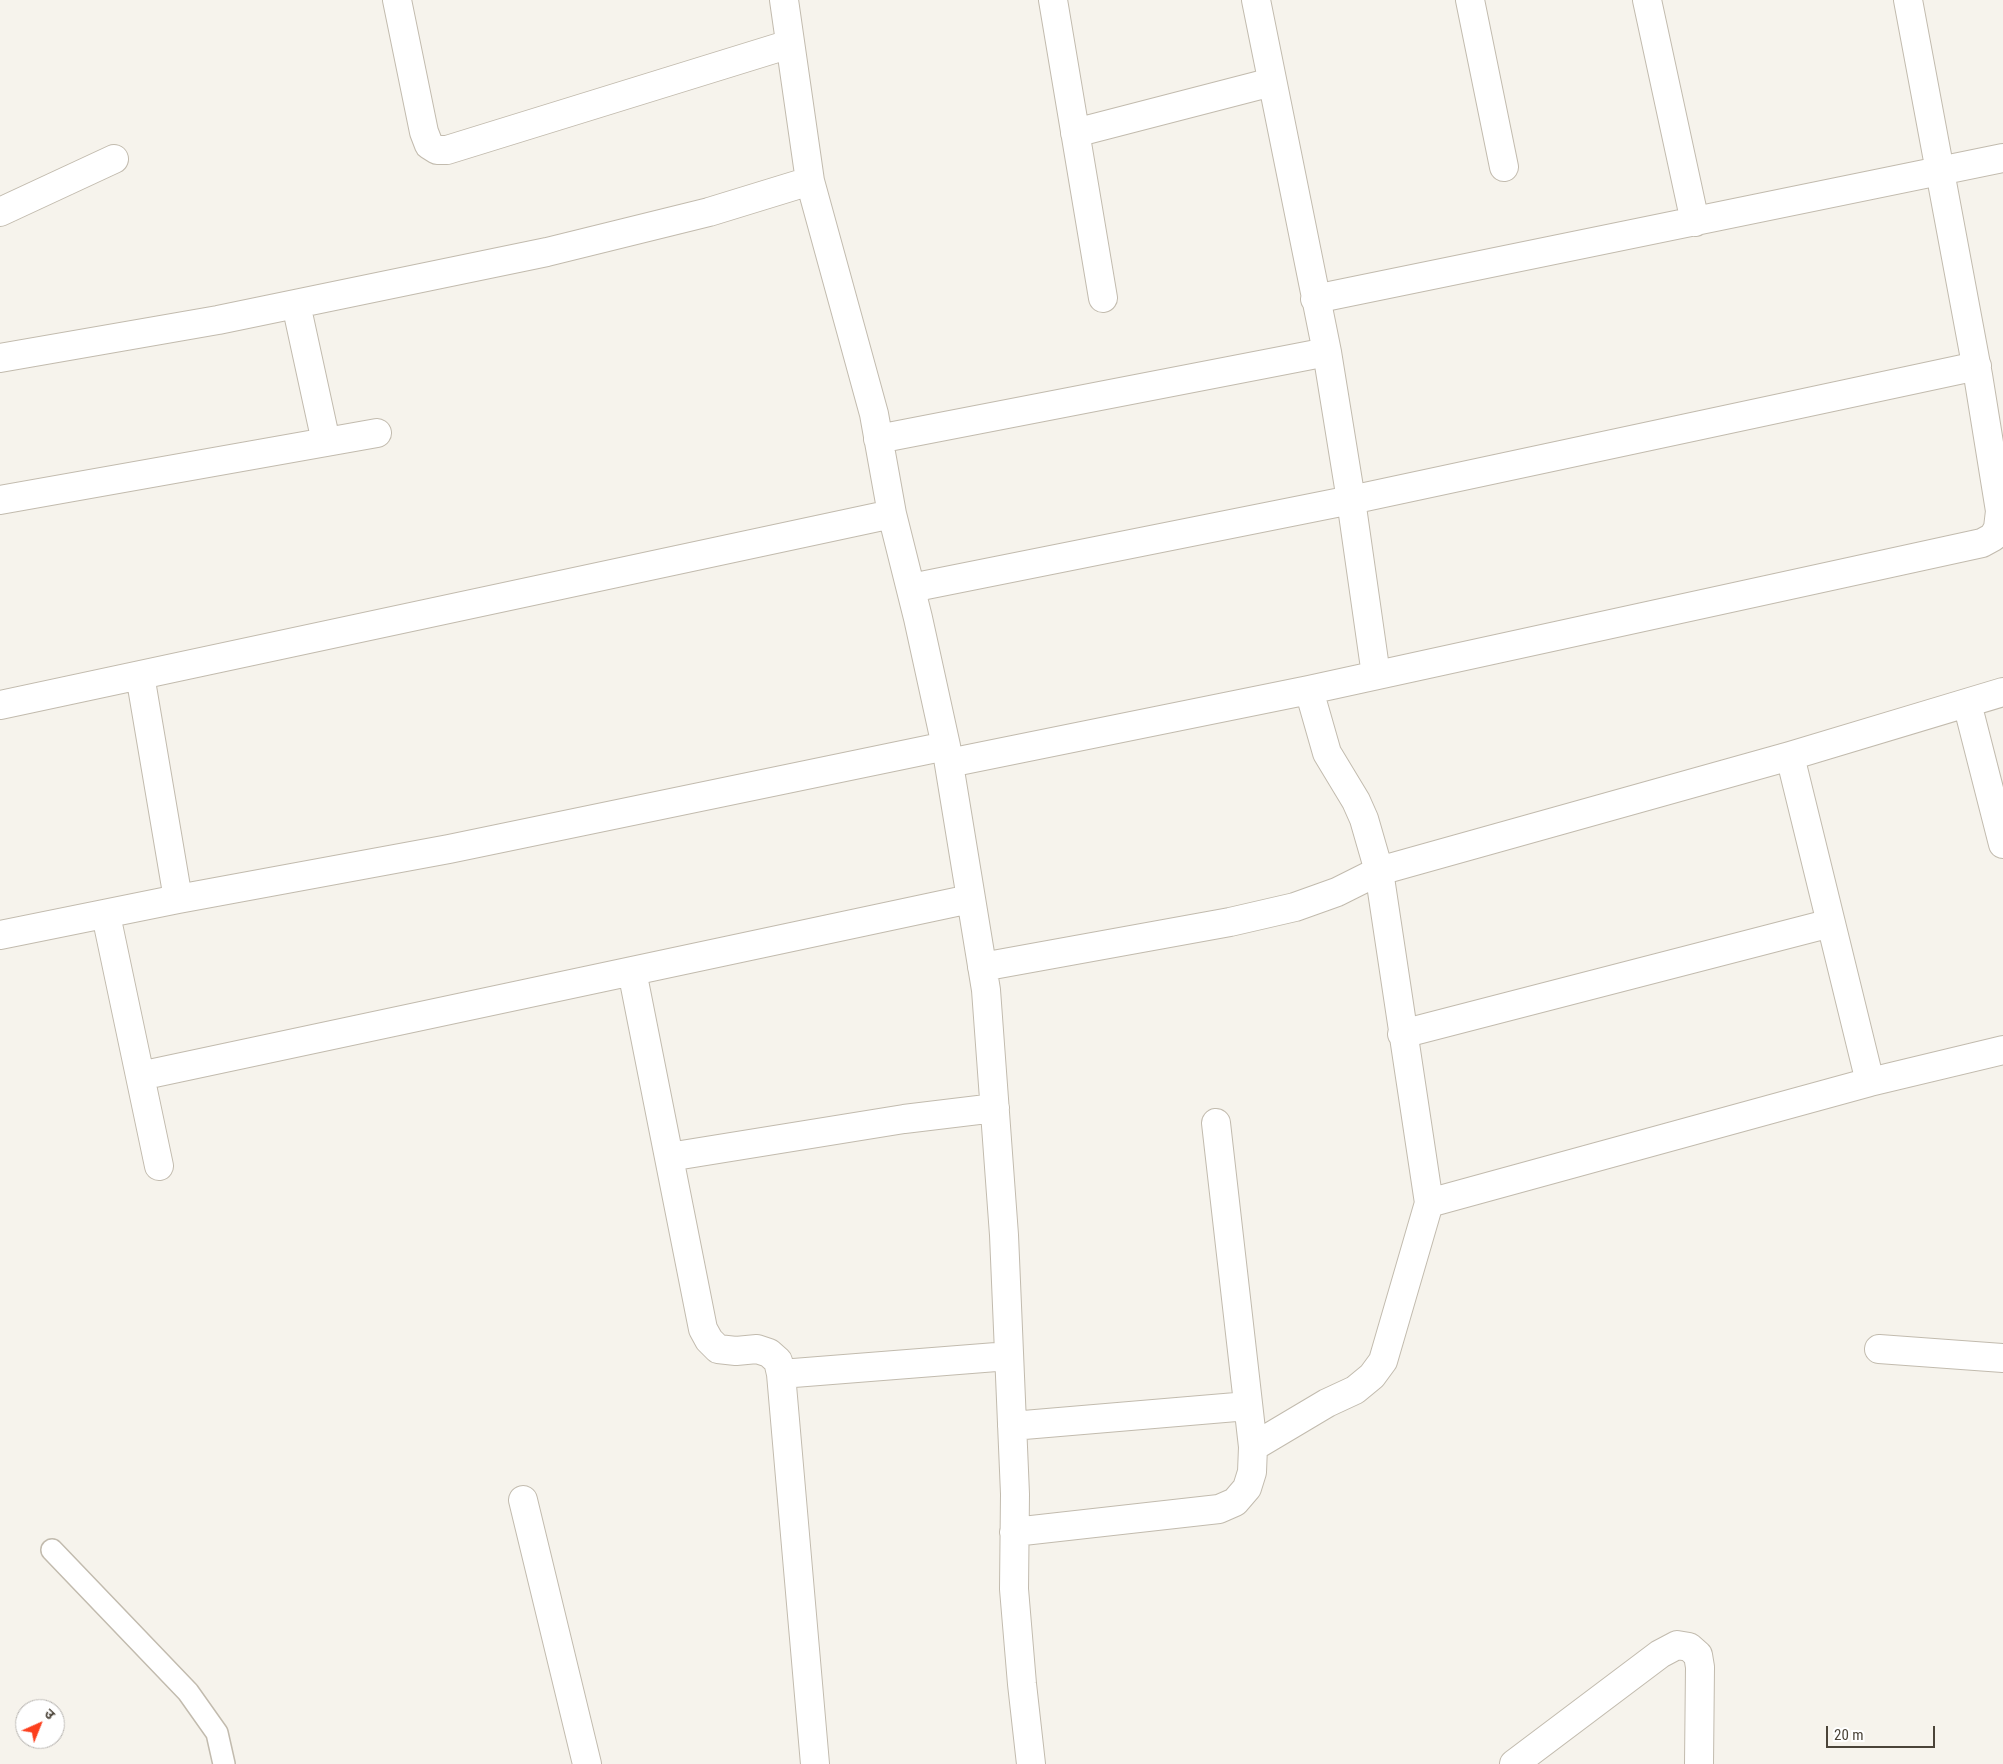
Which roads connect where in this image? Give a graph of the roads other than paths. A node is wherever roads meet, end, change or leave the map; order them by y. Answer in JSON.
{"nodes":[{"id":1,"x":397,"y":0,"type":"edge"},
{"id":2,"x":784,"y":0,"type":"edge"},
{"id":3,"x":1052,"y":0,"type":"edge"},
{"id":4,"x":1256,"y":0,"type":"edge"},
{"id":5,"x":1470,"y":0,"type":"edge"},
{"id":6,"x":1647,"y":0,"type":"edge"},
{"id":7,"x":1908,"y":0,"type":"edge"},
{"id":8,"x":790,"y":44,"type":"junction"},
{"id":9,"x":1272,"y":82,"type":"junction"},
{"id":10,"x":1075,"y":133,"type":"junction"},
{"id":11,"x":2003,"y":158,"type":"edge"},
{"id":12,"x":114,"y":159,"type":"dead end"},
{"id":13,"x":1504,"y":167,"type":"dead end"},
{"id":14,"x":1940,"y":171,"type":"junction"},
{"id":15,"x":810,"y":181,"type":"junction"},
{"id":16,"x":0,"y":212,"type":"edge"},
{"id":17,"x":1695,"y":222,"type":"junction"},
{"id":18,"x":1103,"y":298,"type":"dead end"},
{"id":19,"x":1315,"y":299,"type":"junction"},
{"id":20,"x":296,"y":304,"type":"junction"},
{"id":21,"x":1327,"y":352,"type":"junction"},
{"id":22,"x":0,"y":358,"type":"edge"},
{"id":23,"x":1976,"y":366,"type":"junction"},
{"id":24,"x":377,"y":433,"type":"dead end"},
{"id":25,"x":878,"y":439,"type":"junction"},
{"id":26,"x":326,"y":442,"type":"junction"},
{"id":27,"x":0,"y":500,"type":"edge"},
{"id":28,"x":1351,"y":500,"type":"junction"},
{"id":29,"x":892,"y":514,"type":"junction"},
{"id":30,"x":911,"y":588,"type":"junction"},
{"id":31,"x":140,"y":675,"type":"junction"},
{"id":32,"x":1376,"y":675,"type":"junction"},
{"id":33,"x":1309,"y":690,"type":"junction"},
{"id":34,"x":2003,"y":692,"type":"edge"},
{"id":35,"x":1967,"y":703,"type":"junction"},
{"id":36,"x":0,"y":705,"type":"edge"},
{"id":37,"x":947,"y":754,"type":"junction"},
{"id":38,"x":1790,"y":756,"type":"junction"},
{"id":39,"x":2003,"y":844,"type":"edge"},
{"id":40,"x":1379,"y":871,"type":"junction"},
{"id":41,"x":970,"y":898,"type":"junction"},
{"id":42,"x":178,"y":899,"type":"junction"},
{"id":43,"x":106,"y":915,"type":"junction"},
{"id":44,"x":1831,"y":923,"type":"junction"},
{"id":45,"x":0,"y":935,"type":"edge"},
{"id":46,"x":982,"y":967,"type":"junction"},
{"id":47,"x":632,"y":970,"type":"junction"},
{"id":48,"x":1402,"y":1034,"type":"junction"},
{"id":49,"x":2003,"y":1050,"type":"edge"},
{"id":50,"x":140,"y":1076,"type":"junction"},
{"id":51,"x":1870,"y":1082,"type":"junction"},
{"id":52,"x":995,"y":1108,"type":"junction"},
{"id":53,"x":1216,"y":1123,"type":"dead end"},
{"id":54,"x":669,"y":1157,"type":"junction"},
{"id":55,"x":158,"y":1166,"type":"dead end"},
{"id":56,"x":1429,"y":1204,"type":"junction"},
{"id":57,"x":1879,"y":1349,"type":"dead end"},
{"id":58,"x":1010,"y":1356,"type":"junction"},
{"id":59,"x":2003,"y":1358,"type":"edge"},
{"id":60,"x":781,"y":1374,"type":"junction"},
{"id":61,"x":1248,"y":1406,"type":"junction"},
{"id":62,"x":1012,"y":1426,"type":"junction"},
{"id":63,"x":1253,"y":1446,"type":"junction"},
{"id":64,"x":522,"y":1500,"type":"dead end"},
{"id":65,"x":1014,"y":1532,"type":"junction"},
{"id":66,"x":52,"y":1550,"type":"dead end"},
{"id":67,"x":224,"y":1764,"type":"edge"},
{"id":68,"x":586,"y":1764,"type":"edge"},
{"id":69,"x":815,"y":1764,"type":"edge"},
{"id":70,"x":1031,"y":1764,"type":"edge"},
{"id":71,"x":1514,"y":1764,"type":"edge"},
{"id":72,"x":1699,"y":1764,"type":"edge"}],
"edges":[{"from":1,"to":8,"type":"street"},
{"from":2,"to":8,"type":"street"},
{"from":3,"to":10,"type":"street"},
{"from":4,"to":9,"type":"street"},
{"from":5,"to":13,"type":"street"},
{"from":6,"to":17,"type":"street"},
{"from":7,"to":14,"type":"street"},
{"from":8,"to":15,"type":"street"},
{"from":9,"to":10,"type":"street"},
{"from":9,"to":19,"type":"street"},
{"from":10,"to":18,"type":"street"},
{"from":11,"to":14,"type":"street"},
{"from":12,"to":16,"type":"street"},
{"from":14,"to":17,"type":"street"},
{"from":14,"to":23,"type":"street"},
{"from":15,"to":20,"type":"street"},
{"from":15,"to":25,"type":"street"},
{"from":17,"to":19,"type":"street"},
{"from":19,"to":21,"type":"street"},
{"from":20,"to":22,"type":"street"},
{"from":20,"to":26,"type":"street"},
{"from":21,"to":25,"type":"street"},
{"from":21,"to":28,"type":"street"},
{"from":23,"to":28,"type":"street"},
{"from":23,"to":32,"type":"street"},
{"from":24,"to":26,"type":"street"},
{"from":25,"to":29,"type":"street"},
{"from":26,"to":27,"type":"street"},
{"from":28,"to":30,"type":"street"},
{"from":28,"to":32,"type":"street"},
{"from":29,"to":30,"type":"street"},
{"from":29,"to":31,"type":"street"},
{"from":30,"to":37,"type":"street"},
{"from":31,"to":36,"type":"street"},
{"from":31,"to":42,"type":"street"},
{"from":32,"to":33,"type":"street"},
{"from":33,"to":37,"type":"street"},
{"from":33,"to":40,"type":"street"},
{"from":34,"to":35,"type":"street"},
{"from":35,"to":38,"type":"street"},
{"from":35,"to":39,"type":"street"},
{"from":37,"to":41,"type":"street"},
{"from":37,"to":42,"type":"street"},
{"from":38,"to":40,"type":"street"},
{"from":38,"to":44,"type":"street"},
{"from":40,"to":46,"type":"street"},
{"from":40,"to":48,"type":"street"},
{"from":41,"to":46,"type":"street"},
{"from":41,"to":47,"type":"street"},
{"from":42,"to":43,"type":"street"},
{"from":43,"to":45,"type":"street"},
{"from":43,"to":50,"type":"street"},
{"from":44,"to":48,"type":"street"},
{"from":44,"to":51,"type":"street"},
{"from":46,"to":52,"type":"street"},
{"from":47,"to":50,"type":"street"},
{"from":47,"to":54,"type":"street"},
{"from":48,"to":56,"type":"street"},
{"from":49,"to":51,"type":"street"},
{"from":50,"to":55,"type":"street"},
{"from":51,"to":56,"type":"street"},
{"from":52,"to":54,"type":"street"},
{"from":52,"to":58,"type":"street"},
{"from":53,"to":61,"type":"street"},
{"from":54,"to":60,"type":"street"},
{"from":56,"to":63,"type":"street"},
{"from":57,"to":59,"type":"street"},
{"from":58,"to":60,"type":"street"},
{"from":58,"to":62,"type":"street"},
{"from":60,"to":69,"type":"street"},
{"from":61,"to":62,"type":"street"},
{"from":61,"to":63,"type":"street"},
{"from":62,"to":65,"type":"street"},
{"from":63,"to":65,"type":"street"},
{"from":64,"to":68,"type":"street"},
{"from":65,"to":70,"type":"street"},
{"from":66,"to":67,"type":"lane"},
{"from":71,"to":72,"type":"street"}]}
